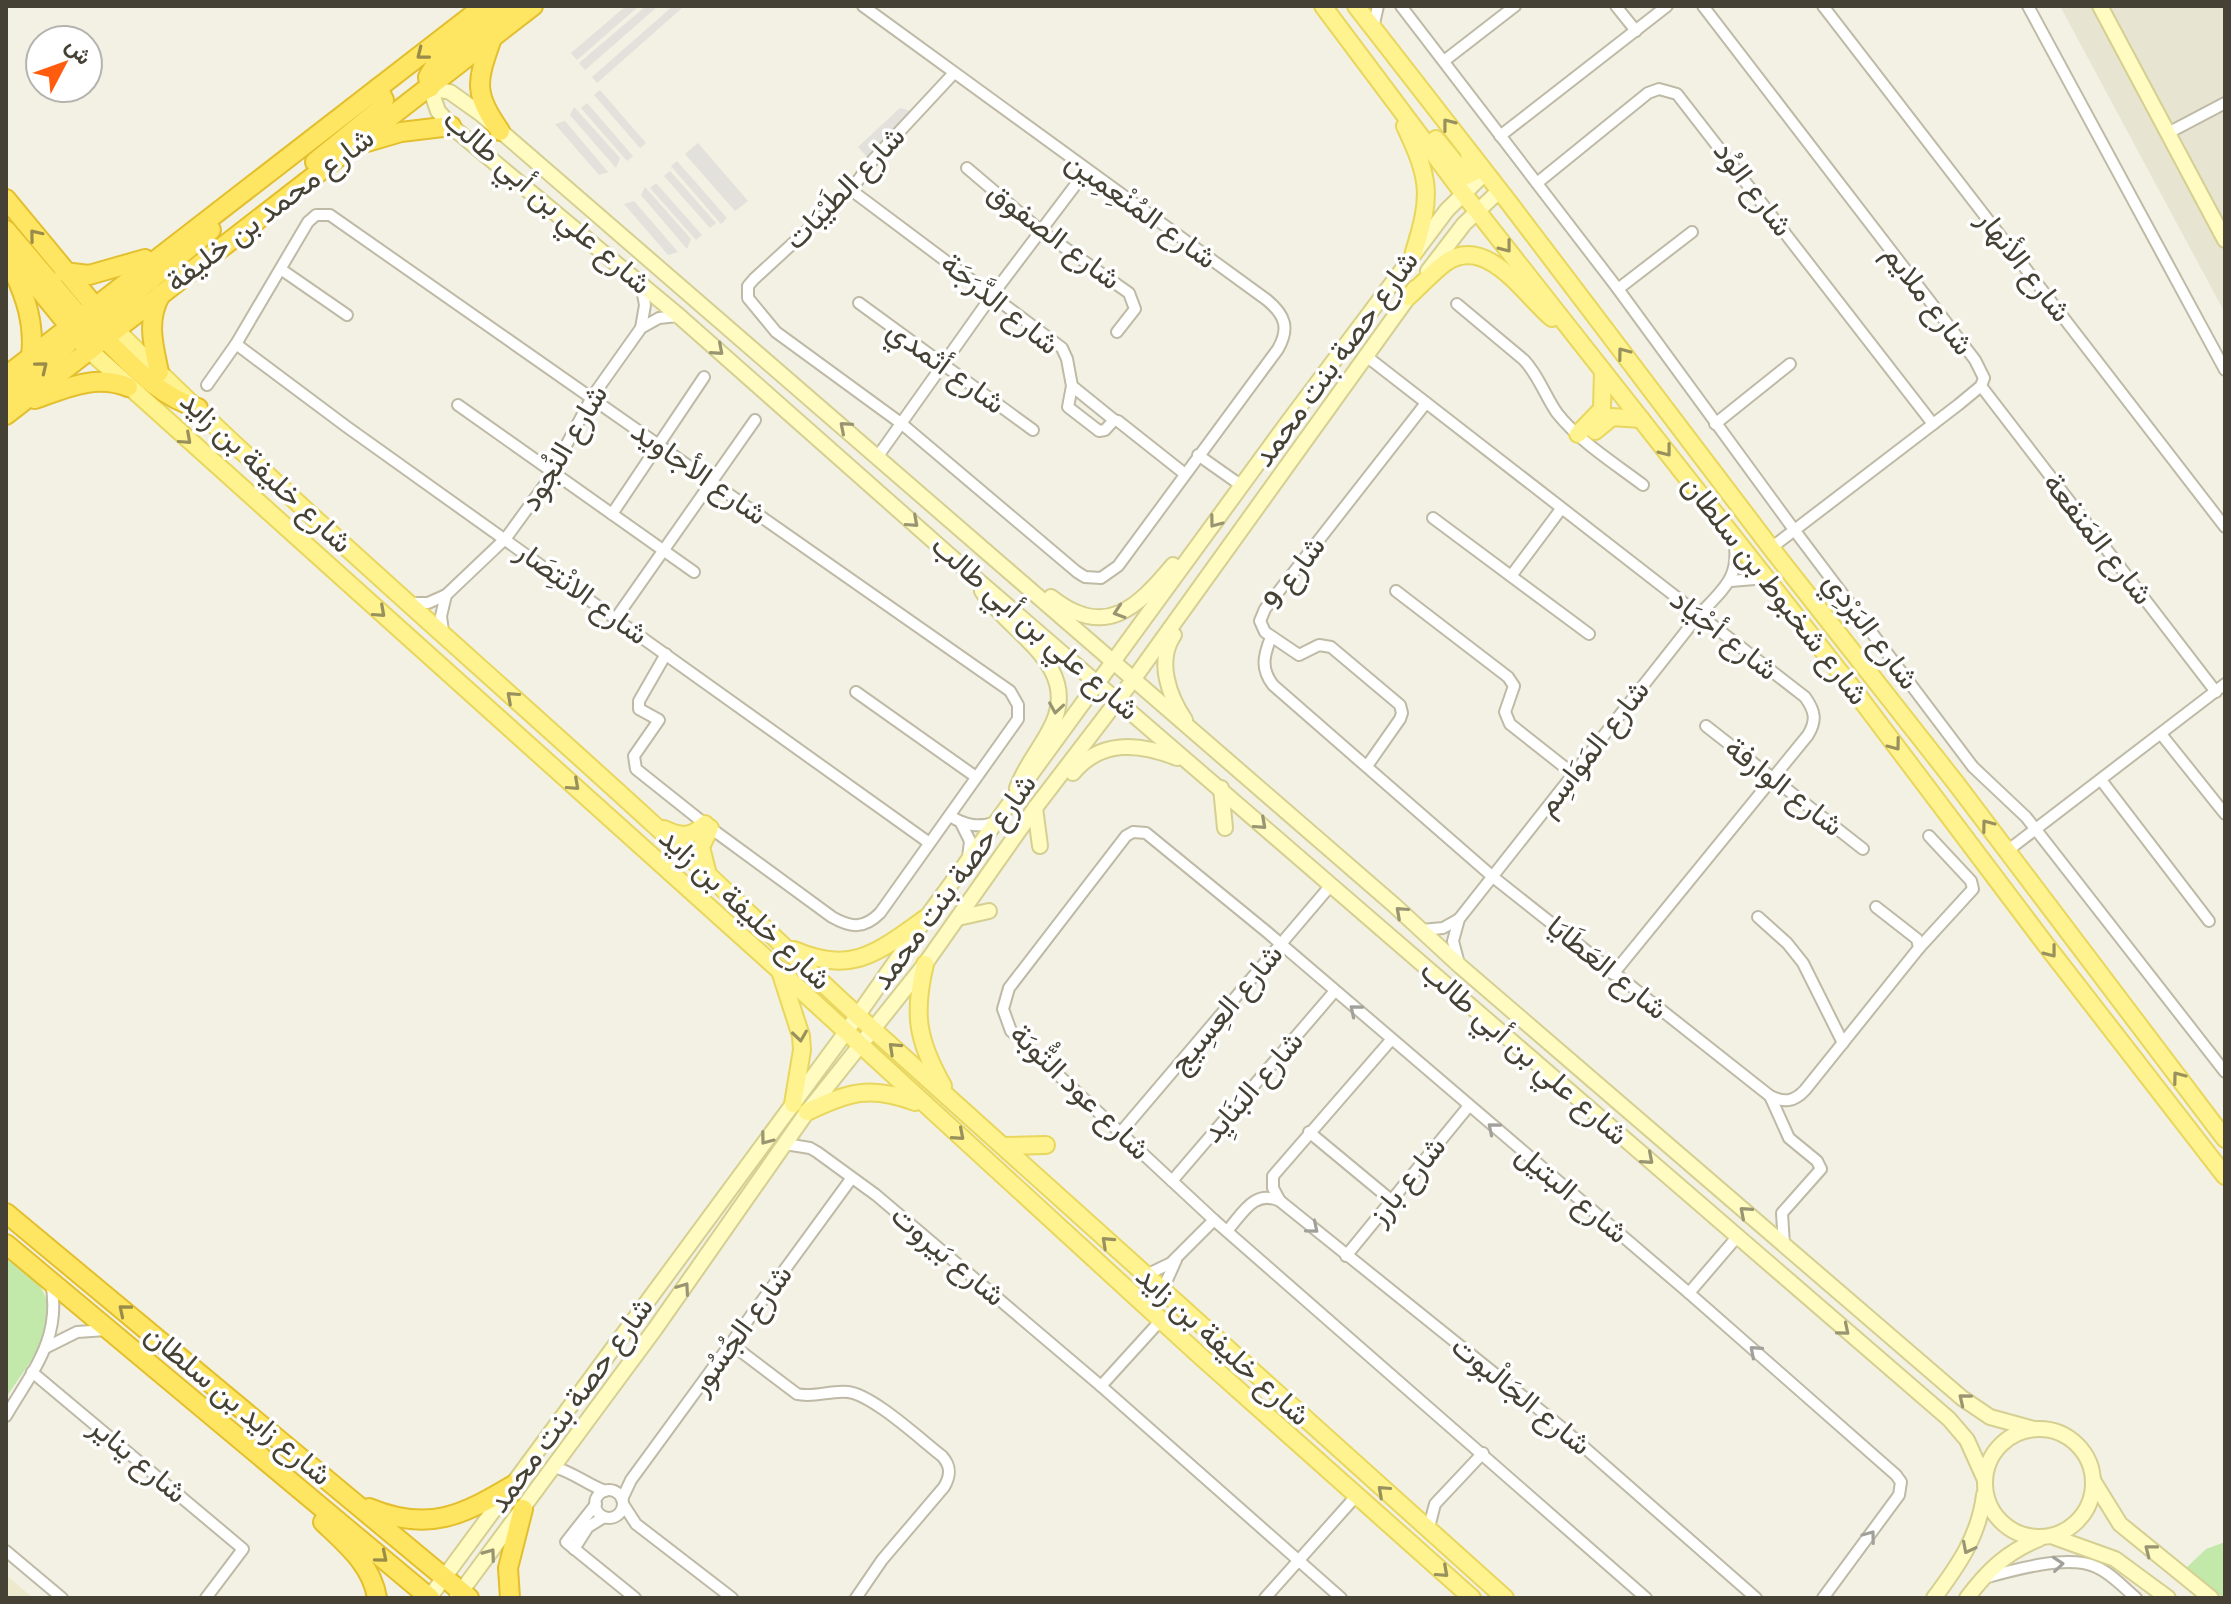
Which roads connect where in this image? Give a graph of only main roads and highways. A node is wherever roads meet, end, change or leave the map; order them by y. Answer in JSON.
{"nodes":[{"id":1,"x":484,"y":6,"type":"edge"},
{"id":2,"x":508,"y":6,"type":"edge"},
{"id":3,"x":533,"y":6,"type":"edge"},
{"id":4,"x":1323,"y":6,"type":"edge"},
{"id":5,"x":1356,"y":6,"type":"edge"},
{"id":6,"x":2100,"y":6,"type":"edge"},
{"id":7,"x":493,"y":38,"type":"junction"},
{"id":8,"x":1349,"y":39,"type":"junction"},
{"id":9,"x":382,"y":85,"type":"junction"},
{"id":10,"x":430,"y":88,"type":"junction"},
{"id":11,"x":1387,"y":88,"type":"junction"},
{"id":12,"x":451,"y":126,"type":"junction"},
{"id":13,"x":500,"y":131,"type":"junction"},
{"id":14,"x":353,"y":147,"type":"junction"},
{"id":15,"x":1469,"y":152,"type":"junction"},
{"id":16,"x":1485,"y":173,"type":"junction"},
{"id":17,"x":1499,"y":191,"type":"junction"},
{"id":18,"x":1463,"y":193,"type":"junction"},
{"id":19,"x":286,"y":198,"type":"junction"},
{"id":20,"x":6,"y":199,"type":"edge"},
{"id":21,"x":231,"y":201,"type":"junction"},
{"id":22,"x":1477,"y":210,"type":"junction"},
{"id":23,"x":6,"y":230,"type":"edge"},
{"id":24,"x":2225,"y":240,"type":"edge"},
{"id":25,"x":6,"y":249,"type":"edge"},
{"id":26,"x":1414,"y":252,"type":"junction"},
{"id":27,"x":163,"y":253,"type":"junction"},
{"id":28,"x":6,"y":255,"type":"edge"},
{"id":29,"x":64,"y":272,"type":"junction"},
{"id":30,"x":163,"y":291,"type":"junction"},
{"id":31,"x":1408,"y":297,"type":"junction"},
{"id":32,"x":91,"y":327,"type":"junction"},
{"id":33,"x":1568,"y":327,"type":"junction"},
{"id":34,"x":31,"y":356,"type":"junction"},
{"id":35,"x":1603,"y":371,"type":"junction"},
{"id":36,"x":159,"y":372,"type":"junction"},
{"id":37,"x":8,"y":373,"type":"edge"},
{"id":38,"x":128,"y":387,"type":"junction"},
{"id":39,"x":10,"y":405,"type":"edge"},
{"id":40,"x":198,"y":408,"type":"junction"},
{"id":41,"x":1641,"y":419,"type":"junction"},
{"id":42,"x":1198,"y":545,"type":"junction"},
{"id":43,"x":995,"y":560,"type":"junction"},
{"id":44,"x":974,"y":577,"type":"junction"},
{"id":45,"x":1202,"y":582,"type":"junction"},
{"id":46,"x":1114,"y":663,"type":"junction"},
{"id":47,"x":1133,"y":680,"type":"junction"},
{"id":48,"x":1098,"y":684,"type":"junction"},
{"id":49,"x":1117,"y":700,"type":"junction"},
{"id":50,"x":1190,"y":763,"type":"junction"},
{"id":51,"x":1252,"y":783,"type":"junction"},
{"id":52,"x":1221,"y":788,"type":"junction"},
{"id":53,"x":1012,"y":801,"type":"junction"},
{"id":54,"x":1035,"y":808,"type":"junction"},
{"id":55,"x":653,"y":823,"type":"junction"},
{"id":56,"x":1225,"y":828,"type":"dead end"},
{"id":57,"x":1040,"y":846,"type":"dead end"},
{"id":58,"x":709,"y":876,"type":"junction"},
{"id":59,"x":989,"y":911,"type":"dead end"},
{"id":60,"x":926,"y":918,"type":"junction"},
{"id":61,"x":958,"y":918,"type":"junction"},
{"id":62,"x":784,"y":946,"type":"junction"},
{"id":63,"x":925,"y":964,"type":"junction"},
{"id":64,"x":779,"y":970,"type":"junction"},
{"id":65,"x":858,"y":1015,"type":"junction"},
{"id":66,"x":873,"y":1029,"type":"junction"},
{"id":67,"x":846,"y":1032,"type":"junction"},
{"id":68,"x":859,"y":1046,"type":"junction"},
{"id":69,"x":952,"y":1101,"type":"junction"},
{"id":70,"x":926,"y":1105,"type":"junction"},
{"id":71,"x":800,"y":1108,"type":"junction"},
{"id":72,"x":2225,"y":1139,"type":"edge"},
{"id":73,"x":1046,"y":1145,"type":"dead end"},
{"id":74,"x":1005,"y":1146,"type":"junction"},
{"id":75,"x":2225,"y":1176,"type":"edge"},
{"id":76,"x":6,"y":1213,"type":"edge"},
{"id":77,"x":6,"y":1244,"type":"edge"},
{"id":78,"x":23,"y":1257,"type":"junction"},
{"id":79,"x":73,"y":1268,"type":"junction"},
{"id":80,"x":2034,"y":1429,"type":"junction"},
{"id":81,"x":280,"y":1471,"type":"junction"},
{"id":82,"x":2093,"y":1480,"type":"junction"},
{"id":83,"x":515,"y":1484,"type":"junction"},
{"id":84,"x":1985,"y":1485,"type":"junction"},
{"id":85,"x":356,"y":1503,"type":"junction"},
{"id":86,"x":523,"y":1509,"type":"junction"},
{"id":87,"x":2046,"y":1537,"type":"junction"},
{"id":88,"x":444,"y":1578,"type":"junction"},
{"id":89,"x":462,"y":1596,"type":"edge"},
{"id":90,"x":377,"y":1598,"type":"edge"},
{"id":91,"x":430,"y":1598,"type":"edge"},
{"id":92,"x":510,"y":1598,"type":"edge"},
{"id":93,"x":1472,"y":1598,"type":"edge"},
{"id":94,"x":1505,"y":1598,"type":"edge"},
{"id":95,"x":1934,"y":1598,"type":"edge"},
{"id":96,"x":1967,"y":1598,"type":"edge"},
{"id":97,"x":2168,"y":1598,"type":"edge"},
{"id":98,"x":2211,"y":1598,"type":"edge"}],
"edges":[{"from":1,"to":9,"type":"highway","name":"شارع محمد بن خليفة","one_way":true},
{"from":2,"to":10,"type":"highway"},
{"from":3,"to":7,"type":"highway","name":"شارع محمد بن خليفة"},
{"from":4,"to":8,"type":"main road","name":"شارع شخبوط بن سلطان"},
{"from":15,"to":5,"type":"main road","name":"شارع شخبوط بن سلطان","one_way":true},
{"from":6,"to":24,"type":"main road"},
{"from":7,"to":10,"type":"highway","name":"شارع محمد بن خليفة"},
{"from":7,"to":13,"type":"highway"},
{"from":8,"to":11,"type":"main road","name":"شارع شخبوط بن سلطان"},
{"from":8,"to":15,"type":"main road"},
{"from":9,"to":10,"type":"highway"},
{"from":9,"to":19,"type":"highway"},
{"from":9,"to":21,"type":"highway","name":"شارع محمد بن خليفة"},
{"from":10,"to":12,"type":"main road","name":"شارع علي بن أبي طالب"},
{"from":10,"to":13,"type":"main road","name":"شارع علي بن أبي طالب"},
{"from":10,"to":14,"type":"highway","name":"شارع محمد بن خليفة"},
{"from":11,"to":18,"type":"main road","name":"شارع شخبوط بن سلطان"},
{"from":11,"to":26,"type":"main road"},
{"from":12,"to":14,"type":"highway"},
{"from":12,"to":44,"type":"main road","name":"شارع علي بن أبي طالب","one_way":true},
{"from":43,"to":13,"type":"main road","name":"شارع علي بن أبي طالب","one_way":true},
{"from":14,"to":19,"type":"highway","name":"شارع محمد بن خليفة"},
{"from":15,"to":16,"type":"main road","name":"شارع شخبوط بن سلطان"},
{"from":16,"to":17,"type":"main road","name":"شارع شخبوط بن سلطان"},
{"from":16,"to":18,"type":"main road","name":"شارع حصة بنت محمد"},
{"from":17,"to":22,"type":"main road","name":"شارع حصة بنت محمد"},
{"from":72,"to":17,"type":"main road","name":"شارع شخبوط بن سلطان","one_way":true},
{"from":18,"to":22,"type":"main road","name":"شارع شخبوط بن سلطان"},
{"from":18,"to":26,"type":"main road","name":"شارع حصة بنت محمد"},
{"from":19,"to":30,"type":"highway","name":"شارع محمد بن خليفة"},
{"from":29,"to":20,"type":"highway","name":"شارع خليفة بن زايد","one_way":true},
{"from":21,"to":27,"type":"highway","name":"شارع محمد بن خليفة"},
{"from":21,"to":32,"type":"highway"},
{"from":22,"to":31,"type":"main road","name":"شارع حصة بنت محمد"},
{"from":22,"to":33,"type":"main road","name":"شارع شخبوط بن سلطان","one_way":true},
{"from":23,"to":32,"type":"highway"},
{"from":25,"to":32,"type":"highway","name":"شارع خليفة بن زايد"},
{"from":26,"to":42,"type":"main road","name":"شارع حصة بنت محمد","one_way":true},
{"from":27,"to":29,"type":"highway"},
{"from":27,"to":32,"type":"highway","name":"شارع محمد بن خليفة"},
{"from":28,"to":34,"type":"highway"},
{"from":29,"to":32,"type":"highway","name":"شارع خليفة بن زايد"},
{"from":30,"to":32,"type":"highway","name":"شارع محمد بن خليفة"},
{"from":30,"to":36,"type":"highway"},
{"from":31,"to":33,"type":"main road"},
{"from":31,"to":45,"type":"main road","name":"شارع حصة بنت محمد"},
{"from":32,"to":34,"type":"highway","name":"شارع محمد بن خليفة"},
{"from":32,"to":36,"type":"main road","name":"شارع خليفة بن زايد"},
{"from":32,"to":38,"type":"main road","name":"شارع خليفة بن زايد"},
{"from":39,"to":32,"type":"highway","one_way":true},
{"from":32,"to":40,"type":"highway"},
{"from":33,"to":35,"type":"main road","name":"شارع شخبوط بن سلطان"},
{"from":34,"to":37,"type":"highway","name":"شارع محمد بن خليفة"},
{"from":35,"to":41,"type":"main road","name":"شارع شخبوط بن سلطان"},
{"from":35,"to":41,"type":"main road"},
{"from":36,"to":40,"type":"main road","name":"شارع خليفة بن زايد"},
{"from":38,"to":39,"type":"highway"},
{"from":38,"to":64,"type":"main road","name":"شارع خليفة بن زايد","one_way":true},
{"from":55,"to":40,"type":"main road","name":"شارع خليفة بن زايد","one_way":true},
{"from":41,"to":75,"type":"main road","name":"شارع شخبوط بن سلطان","one_way":true},
{"from":42,"to":43,"type":"main road","one_way":true},
{"from":42,"to":46,"type":"main road","name":"شارع حصة بنت محمد"},
{"from":43,"to":46,"type":"main road","name":"شارع علي بن أبي طالب"},
{"from":44,"to":48,"type":"main road","name":"شارع علي بن أبي طالب"},
{"from":44,"to":53,"type":"main road","one_way":true},
{"from":45,"to":47,"type":"main road","name":"شارع حصة بنت محمد"},
{"from":45,"to":51,"type":"main road"},
{"from":46,"to":47,"type":"main road","name":"شارع علي بن أبي طالب"},
{"from":46,"to":48,"type":"main road","name":"شارع حصة بنت محمد"},
{"from":47,"to":49,"type":"main road","name":"شارع حصة بنت محمد"},
{"from":47,"to":51,"type":"main road","name":"شارع علي بن أبي طالب"},
{"from":48,"to":49,"type":"main road","name":"شارع علي بن أبي طالب"},
{"from":48,"to":53,"type":"main road","name":"شارع حصة بنت محمد"},
{"from":49,"to":50,"type":"main road","name":"شارع علي بن أبي طالب"},
{"from":49,"to":54,"type":"main road","name":"شارع حصة بنت محمد"},
{"from":50,"to":52,"type":"main road","name":"شارع علي بن أبي طالب"},
{"from":50,"to":54,"type":"main road"},
{"from":80,"to":51,"type":"main road","name":"شارع علي بن أبي طالب","one_way":true},
{"from":52,"to":56,"type":"main road"},
{"from":52,"to":84,"type":"main road","name":"شارع علي بن أبي طالب","one_way":true},
{"from":53,"to":60,"type":"main road","name":"شارع حصة بنت محمد"},
{"from":54,"to":57,"type":"main road"},
{"from":54,"to":61,"type":"main road","name":"شارع حصة بنت محمد"},
{"from":55,"to":58,"type":"main road","name":"شارع خليفة بن زايد"},
{"from":55,"to":58,"type":"main road"},
{"from":58,"to":62,"type":"main road","name":"شارع خليفة بن زايد"},
{"from":59,"to":61,"type":"main road"},
{"from":60,"to":62,"type":"main road"},
{"from":60,"to":65,"type":"main road","name":"شارع حصة بنت محمد"},
{"from":61,"to":63,"type":"main road","name":"شارع حصة بنت محمد"},
{"from":62,"to":65,"type":"main road","name":"شارع خليفة بن زايد"},
{"from":63,"to":66,"type":"main road","name":"شارع حصة بنت محمد"},
{"from":63,"to":69,"type":"main road"},
{"from":64,"to":67,"type":"main road","name":"شارع خليفة بن زايد"},
{"from":64,"to":71,"type":"main road","one_way":true},
{"from":65,"to":66,"type":"main road","name":"شارع خليفة بن زايد"},
{"from":65,"to":67,"type":"main road","name":"شارع حصة بنت محمد"},
{"from":66,"to":68,"type":"main road","name":"شارع حصة بنت محمد"},
{"from":69,"to":66,"type":"main road","name":"شارع خليفة بن زايد","one_way":true},
{"from":67,"to":68,"type":"main road","name":"شارع خليفة بن زايد"},
{"from":67,"to":71,"type":"main road","name":"شارع حصة بنت محمد"},
{"from":68,"to":70,"type":"main road","name":"شارع خليفة بن زايد"},
{"from":68,"to":71,"type":"main road","name":"شارع حصة بنت محمد"},
{"from":69,"to":74,"type":"main road","name":"شارع خليفة بن زايد"},
{"from":70,"to":71,"type":"main road"},
{"from":70,"to":93,"type":"main road","name":"شارع خليفة بن زايد","one_way":true},
{"from":71,"to":83,"type":"main road","name":"شارع حصة بنت محمد","one_way":true},
{"from":86,"to":71,"type":"main road","name":"شارع حصة بنت محمد","one_way":true},
{"from":73,"to":74,"type":"main road"},
{"from":94,"to":74,"type":"main road","name":"شارع خليفة بن زايد","one_way":true},
{"from":76,"to":79,"type":"highway","name":"شارع زايد بن سلطان"},
{"from":77,"to":78,"type":"highway","name":"شارع زايد بن سلطان"},
{"from":78,"to":79,"type":"highway"},
{"from":78,"to":81,"type":"highway","name":"شارع زايد بن سلطان"},
{"from":85,"to":79,"type":"highway","name":"شارع زايد بن سلطان","one_way":true},
{"from":80,"to":82,"type":"main road"},
{"from":80,"to":84,"type":"main road"},
{"from":81,"to":90,"type":"highway"},
{"from":81,"to":91,"type":"highway","name":"شارع زايد بن سلطان","one_way":true},
{"from":82,"to":87,"type":"main road"},
{"from":98,"to":82,"type":"main road","one_way":true},
{"from":83,"to":85,"type":"highway"},
{"from":83,"to":88,"type":"main road","name":"شارع حصة بنت محمد"},
{"from":84,"to":87,"type":"main road"},
{"from":84,"to":95,"type":"main road","one_way":true},
{"from":85,"to":88,"type":"highway","name":"شارع زايد بن سلطان"},
{"from":89,"to":86,"type":"main road","name":"شارع حصة بنت محمد","one_way":true},
{"from":86,"to":92,"type":"highway"},
{"from":87,"to":96,"type":"main road"},
{"from":87,"to":97,"type":"main road"},
{"from":88,"to":89,"type":"highway","name":"شارع زايد بن سلطان"},
{"from":88,"to":91,"type":"main road","name":"شارع حصة بنت محمد"}]}
